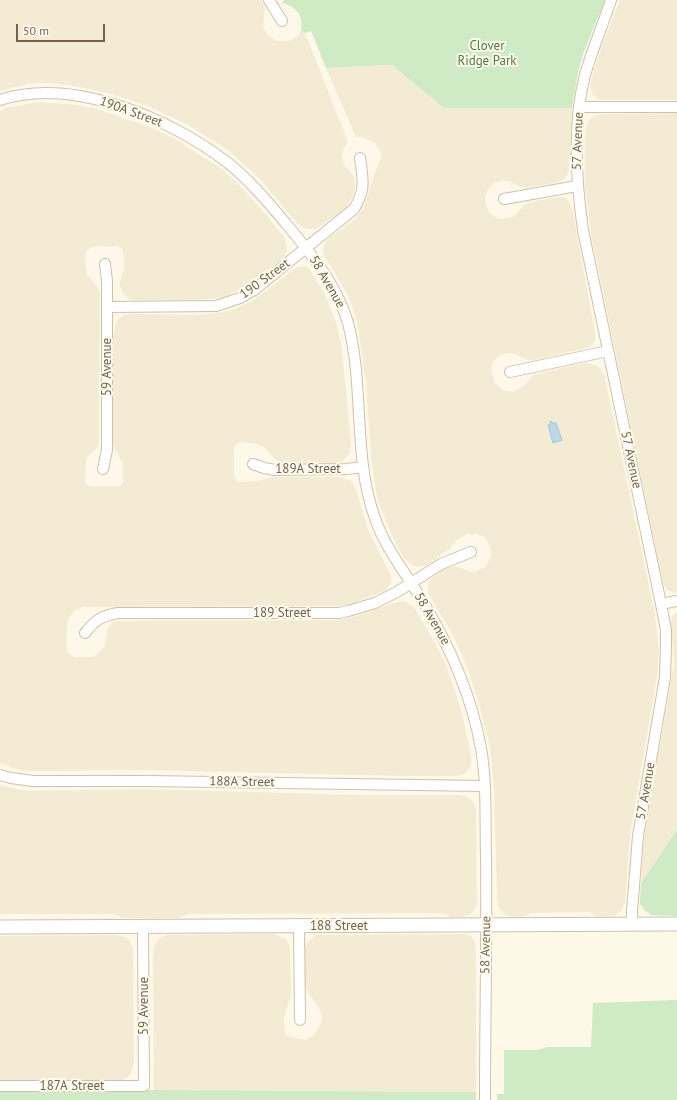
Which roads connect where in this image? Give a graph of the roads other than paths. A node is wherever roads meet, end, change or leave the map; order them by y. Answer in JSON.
{"nodes":[{"id":1,"x":268,"y":0,"type":"edge"},
{"id":2,"x":611,"y":0,"type":"edge"},
{"id":3,"x":282,"y":21,"type":"dead end"},
{"id":4,"x":0,"y":100,"type":"edge"},
{"id":5,"x":579,"y":107,"type":"junction"},
{"id":6,"x":677,"y":107,"type":"edge"},
{"id":7,"x":360,"y":158,"type":"dead end"},
{"id":8,"x":247,"y":179,"type":"joint"},
{"id":9,"x":577,"y":186,"type":"junction"},
{"id":10,"x":504,"y":199,"type":"dead end"},
{"id":11,"x":307,"y":248,"type":"junction"},
{"id":12,"x":105,"y":264,"type":"dead end"},
{"id":13,"x":107,"y":307,"type":"junction"},
{"id":14,"x":608,"y":351,"type":"junction"},
{"id":15,"x":510,"y":372,"type":"dead end"},
{"id":16,"x":253,"y":464,"type":"dead end"},
{"id":17,"x":363,"y":467,"type":"junction"},
{"id":18,"x":103,"y":469,"type":"dead end"},
{"id":19,"x":471,"y":552,"type":"dead end"},
{"id":20,"x":412,"y":583,"type":"junction"},
{"id":21,"x":677,"y":601,"type":"edge"},
{"id":22,"x":661,"y":604,"type":"junction"},
{"id":23,"x":85,"y":633,"type":"dead end"},
{"id":24,"x":0,"y":775,"type":"edge"},
{"id":25,"x":484,"y":786,"type":"junction"},
{"id":26,"x":632,"y":924,"type":"junction"},
{"id":27,"x":677,"y":924,"type":"edge"},
{"id":28,"x":486,"y":925,"type":"junction"},
{"id":29,"x":143,"y":926,"type":"junction"},
{"id":30,"x":299,"y":926,"type":"junction"},
{"id":31,"x":0,"y":927,"type":"edge"},
{"id":32,"x":300,"y":1020,"type":"dead end"},
{"id":33,"x":0,"y":1086,"type":"edge"},
{"id":34,"x":144,"y":1086,"type":"joint"},
{"id":35,"x":485,"y":1100,"type":"edge"}],
"edges":[{"from":1,"to":3,"type":"street"},
{"from":2,"to":5,"type":"street","name":"57 Avenue"},
{"from":4,"to":8,"type":"street","name":"190A Street"},
{"from":5,"to":6,"type":"street"},
{"from":5,"to":9,"type":"street","name":"57 Avenue"},
{"from":7,"to":11,"type":"street","name":"190 Street"},
{"from":8,"to":11,"type":"street","name":"58 Avenue"},
{"from":9,"to":10,"type":"street"},
{"from":9,"to":14,"type":"street","name":"57 Avenue"},
{"from":11,"to":13,"type":"street","name":"190 Street"},
{"from":11,"to":17,"type":"street","name":"58 Avenue"},
{"from":12,"to":13,"type":"street","name":"59 Avenue"},
{"from":13,"to":18,"type":"street","name":"59 Avenue"},
{"from":14,"to":15,"type":"street"},
{"from":14,"to":22,"type":"street","name":"57 Avenue"},
{"from":16,"to":17,"type":"street","name":"189A Street"},
{"from":17,"to":20,"type":"street","name":"58 Avenue"},
{"from":19,"to":20,"type":"street","name":"189 Street"},
{"from":20,"to":23,"type":"street","name":"189 Street"},
{"from":20,"to":25,"type":"street","name":"58 Avenue"},
{"from":21,"to":22,"type":"street"},
{"from":22,"to":26,"type":"street","name":"57 Avenue"},
{"from":24,"to":25,"type":"street","name":"188A Street"},
{"from":25,"to":28,"type":"street","name":"58 Avenue"},
{"from":26,"to":27,"type":"street","name":"188 Street"},
{"from":26,"to":28,"type":"street","name":"188 Street"},
{"from":28,"to":30,"type":"street","name":"188 Street"},
{"from":28,"to":35,"type":"street","name":"58 Avenue"},
{"from":29,"to":30,"type":"street","name":"188 Street"},
{"from":29,"to":31,"type":"street","name":"188 Street"},
{"from":29,"to":34,"type":"street","name":"59 Avenue"},
{"from":30,"to":32,"type":"street"},
{"from":33,"to":34,"type":"street","name":"187A Street"}]}
